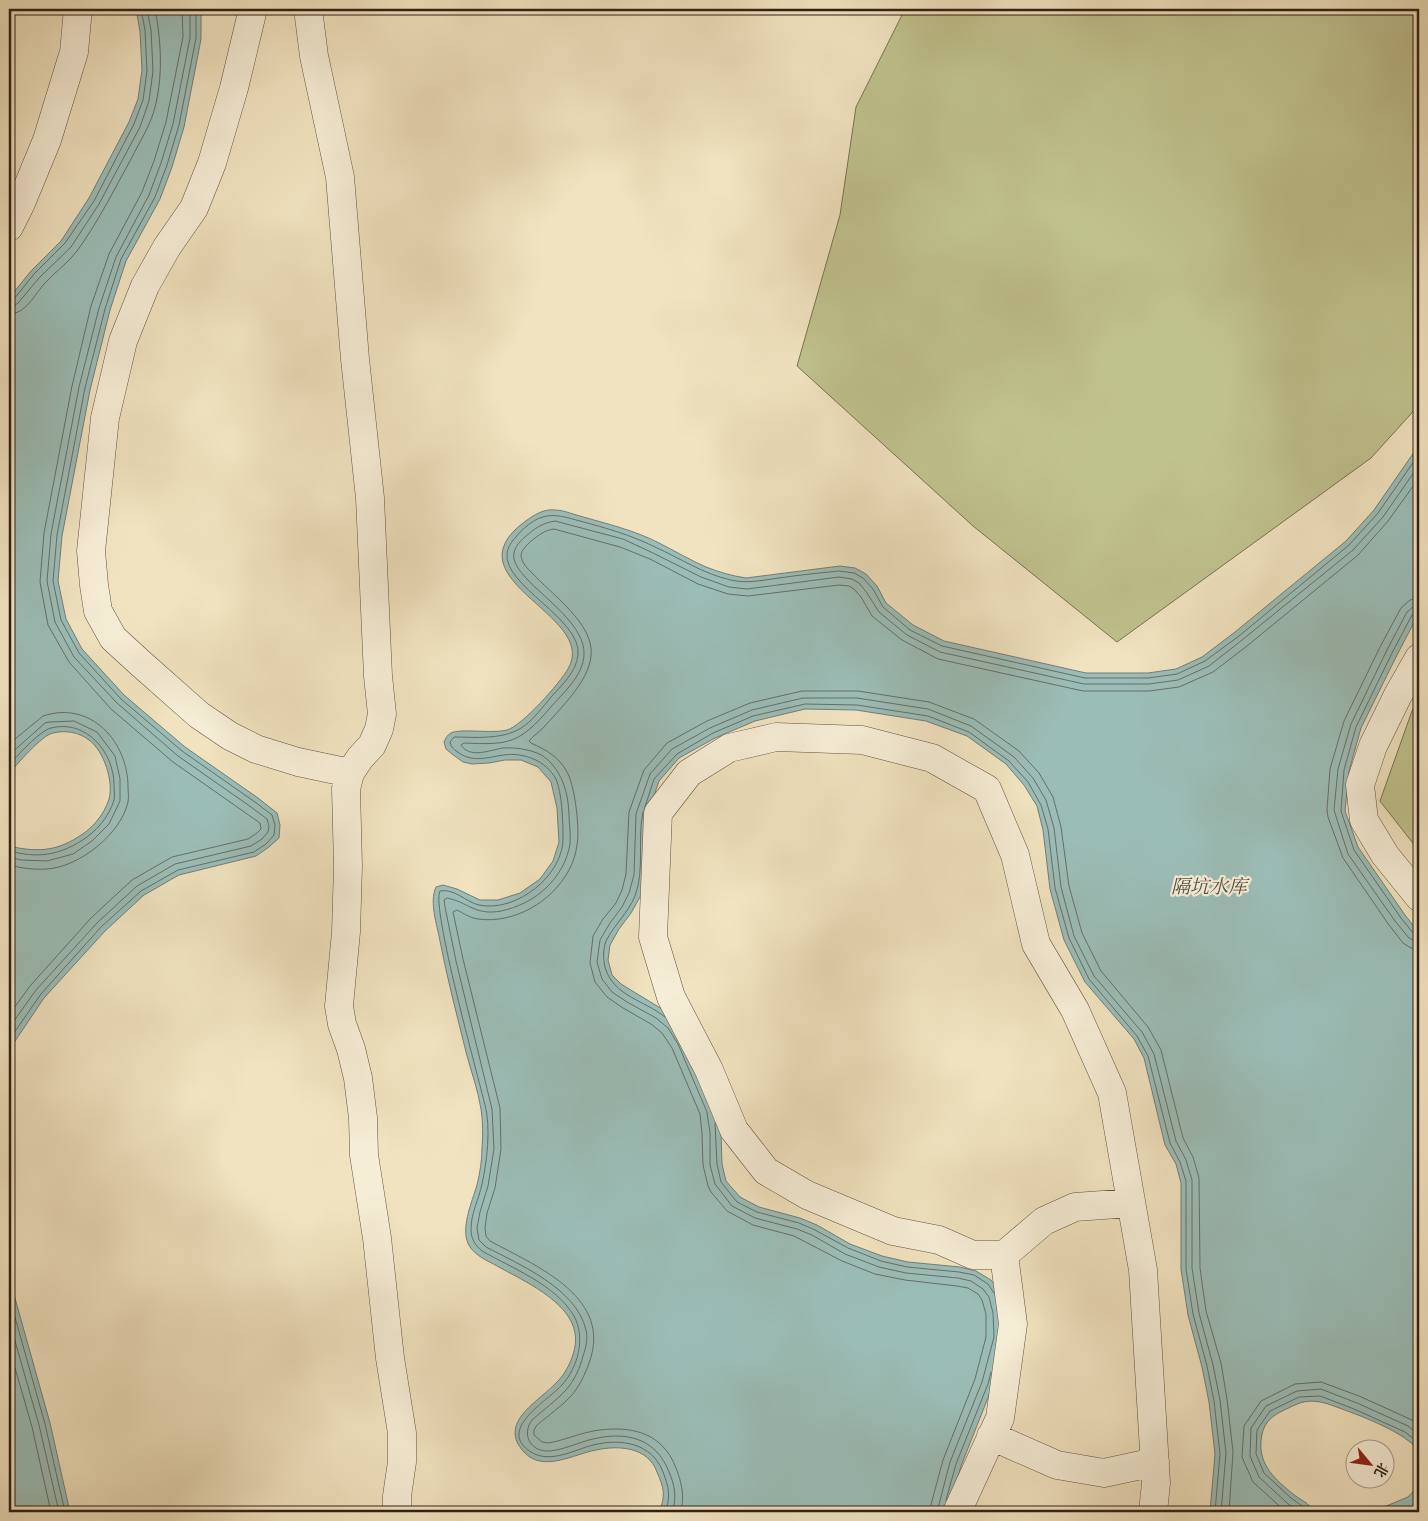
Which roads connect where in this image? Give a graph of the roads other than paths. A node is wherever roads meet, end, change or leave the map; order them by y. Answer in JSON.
{"nodes":[{"id":1,"x":78,"y":9,"type":"edge"},
{"id":2,"x":253,"y":9,"type":"edge"},
{"id":3,"x":308,"y":9,"type":"edge"},
{"id":4,"x":9,"y":227,"type":"edge"},
{"id":5,"x":1419,"y":658,"type":"edge"},
{"id":6,"x":350,"y":773,"type":"junction"},
{"id":7,"x":1419,"y":897,"type":"edge"},
{"id":8,"x":1131,"y":1203,"type":"junction"},
{"id":9,"x":1004,"y":1255,"type":"junction"},
{"id":10,"x":991,"y":1436,"type":"junction"},
{"id":11,"x":1155,"y":1462,"type":"junction"},
{"id":12,"x":397,"y":1512,"type":"edge"},
{"id":13,"x":957,"y":1512,"type":"edge"},
{"id":14,"x":1153,"y":1512,"type":"edge"}],
"edges":[{"from":1,"to":4,"type":"street"},
{"from":2,"to":6,"type":"street"},
{"from":3,"to":6,"type":"street"},
{"from":5,"to":7,"type":"street"},
{"from":6,"to":12,"type":"street"},
{"from":8,"to":9,"type":"street"},
{"from":8,"to":9,"type":"street"},
{"from":8,"to":11,"type":"street"},
{"from":9,"to":10,"type":"street"},
{"from":10,"to":11,"type":"street"},
{"from":10,"to":13,"type":"street"},
{"from":11,"to":14,"type":"street"}]}
